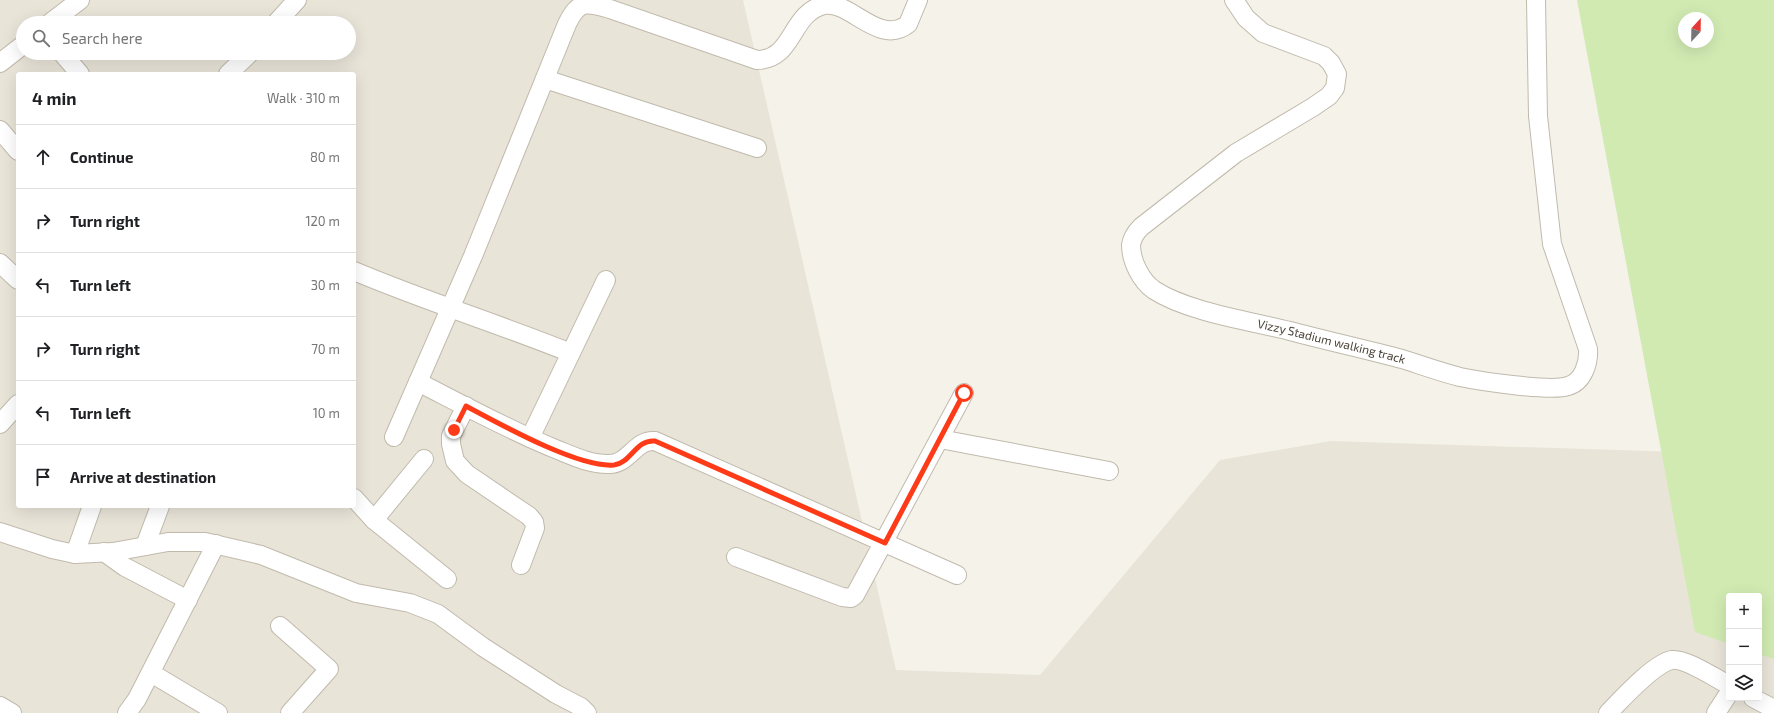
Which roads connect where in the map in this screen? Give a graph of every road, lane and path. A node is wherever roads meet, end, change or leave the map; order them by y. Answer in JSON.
{"nodes":[{"id":1,"x":80,"y":0,"type":"edge"},
{"id":2,"x":297,"y":0,"type":"edge"},
{"id":3,"x":918,"y":0,"type":"edge"},
{"id":4,"x":1234,"y":0,"type":"edge"},
{"id":5,"x":1536,"y":0,"type":"edge"},
{"id":6,"x":59,"y":16,"type":"edge"},
{"id":7,"x":282,"y":16,"type":"edge"},
{"id":8,"x":16,"y":50,"type":"edge"},
{"id":9,"x":68,"y":60,"type":"edge"},
{"id":10,"x":243,"y":60,"type":"edge"},
{"id":11,"x":0,"y":63,"type":"edge"},
{"id":12,"x":78,"y":72,"type":"edge"},
{"id":13,"x":230,"y":72,"type":"edge"},
{"id":14,"x":545,"y":79,"type":"junction"},
{"id":15,"x":0,"y":130,"type":"edge"},
{"id":16,"x":757,"y":148,"type":"dead end"},
{"id":17,"x":16,"y":149,"type":"edge"},
{"id":18,"x":0,"y":264,"type":"edge"},
{"id":19,"x":356,"y":272,"type":"edge"},
{"id":20,"x":16,"y":278,"type":"edge"},
{"id":21,"x":606,"y":280,"type":"dead end"},
{"id":22,"x":451,"y":307,"type":"junction"},
{"id":23,"x":571,"y":353,"type":"junction"},
{"id":24,"x":418,"y":382,"type":"junction"},
{"id":25,"x":964,"y":393,"type":"dead end"},
{"id":26,"x":16,"y":406,"type":"edge"},
{"id":27,"x":466,"y":406,"type":"junction"},
{"id":28,"x":0,"y":424,"type":"edge"},
{"id":29,"x":394,"y":437,"type":"dead end"},
{"id":30,"x":530,"y":438,"type":"junction"},
{"id":31,"x":940,"y":439,"type":"junction"},
{"id":32,"x":424,"y":459,"type":"dead end"},
{"id":33,"x":1109,"y":471,"type":"dead end"},
{"id":34,"x":356,"y":500,"type":"edge"},
{"id":35,"x":91,"y":508,"type":"edge"},
{"id":36,"x":159,"y":508,"type":"edge"},
{"id":37,"x":374,"y":520,"type":"junction"},
{"id":38,"x":0,"y":532,"type":"edge"},
{"id":39,"x":885,"y":543,"type":"junction"},
{"id":40,"x":216,"y":544,"type":"junction"},
{"id":41,"x":145,"y":546,"type":"junction"},
{"id":42,"x":104,"y":552,"type":"junction"},
{"id":43,"x":75,"y":554,"type":"junction"},
{"id":44,"x":736,"y":558,"type":"dead end"},
{"id":45,"x":521,"y":565,"type":"dead end"},
{"id":46,"x":957,"y":575,"type":"dead end"},
{"id":47,"x":447,"y":579,"type":"dead end"},
{"id":48,"x":188,"y":600,"type":"junction"},
{"id":49,"x":280,"y":626,"type":"dead end"},
{"id":50,"x":151,"y":673,"type":"junction"},
{"id":51,"x":1726,"y":684,"type":"edge"},
{"id":52,"x":1726,"y":698,"type":"edge"},
{"id":53,"x":1758,"y":701,"type":"edge"},
{"id":54,"x":0,"y":706,"type":"edge"},
{"id":55,"x":1774,"y":710,"type":"edge"},
{"id":56,"x":12,"y":713,"type":"edge"},
{"id":57,"x":127,"y":713,"type":"edge"},
{"id":58,"x":218,"y":713,"type":"edge"},
{"id":59,"x":290,"y":713,"type":"edge"},
{"id":60,"x":587,"y":713,"type":"edge"},
{"id":61,"x":1608,"y":713,"type":"edge"},
{"id":62,"x":1716,"y":713,"type":"edge"}],
"edges":[{"from":1,"to":6,"type":"street"},
{"from":2,"to":7,"type":"street"},
{"from":3,"to":14,"type":"street"},
{"from":4,"to":5,"type":"street","name":"Vizzy Stadium walking track"},
{"from":8,"to":11,"type":"street"},
{"from":9,"to":12,"type":"street"},
{"from":10,"to":13,"type":"street"},
{"from":14,"to":16,"type":"street"},
{"from":14,"to":22,"type":"street"},
{"from":15,"to":17,"type":"street"},
{"from":18,"to":20,"type":"street"},
{"from":19,"to":22,"type":"street"},
{"from":21,"to":23,"type":"street"},
{"from":22,"to":23,"type":"street"},
{"from":22,"to":24,"type":"street"},
{"from":23,"to":30,"type":"street"},
{"from":24,"to":27,"type":"street"},
{"from":24,"to":29,"type":"street"},
{"from":25,"to":31,"type":"street"},
{"from":26,"to":28,"type":"street"},
{"from":27,"to":30,"type":"street"},
{"from":27,"to":45,"type":"street"},
{"from":30,"to":39,"type":"street"},
{"from":31,"to":33,"type":"street"},
{"from":31,"to":39,"type":"street"},
{"from":32,"to":37,"type":"street"},
{"from":34,"to":37,"type":"street"},
{"from":35,"to":43,"type":"street"},
{"from":36,"to":41,"type":"street"},
{"from":37,"to":47,"type":"street"},
{"from":38,"to":43,"type":"street"},
{"from":39,"to":44,"type":"street"},
{"from":39,"to":46,"type":"street"},
{"from":40,"to":41,"type":"street"},
{"from":40,"to":48,"type":"street"},
{"from":40,"to":60,"type":"street"},
{"from":41,"to":42,"type":"street"},
{"from":42,"to":43,"type":"street"},
{"from":42,"to":48,"type":"street"},
{"from":48,"to":50,"type":"street"},
{"from":49,"to":59,"type":"street"},
{"from":50,"to":57,"type":"street"},
{"from":50,"to":58,"type":"street"},
{"from":51,"to":61,"type":"street"},
{"from":52,"to":62,"type":"street"},
{"from":53,"to":55,"type":"street"},
{"from":54,"to":56,"type":"street"}]}
